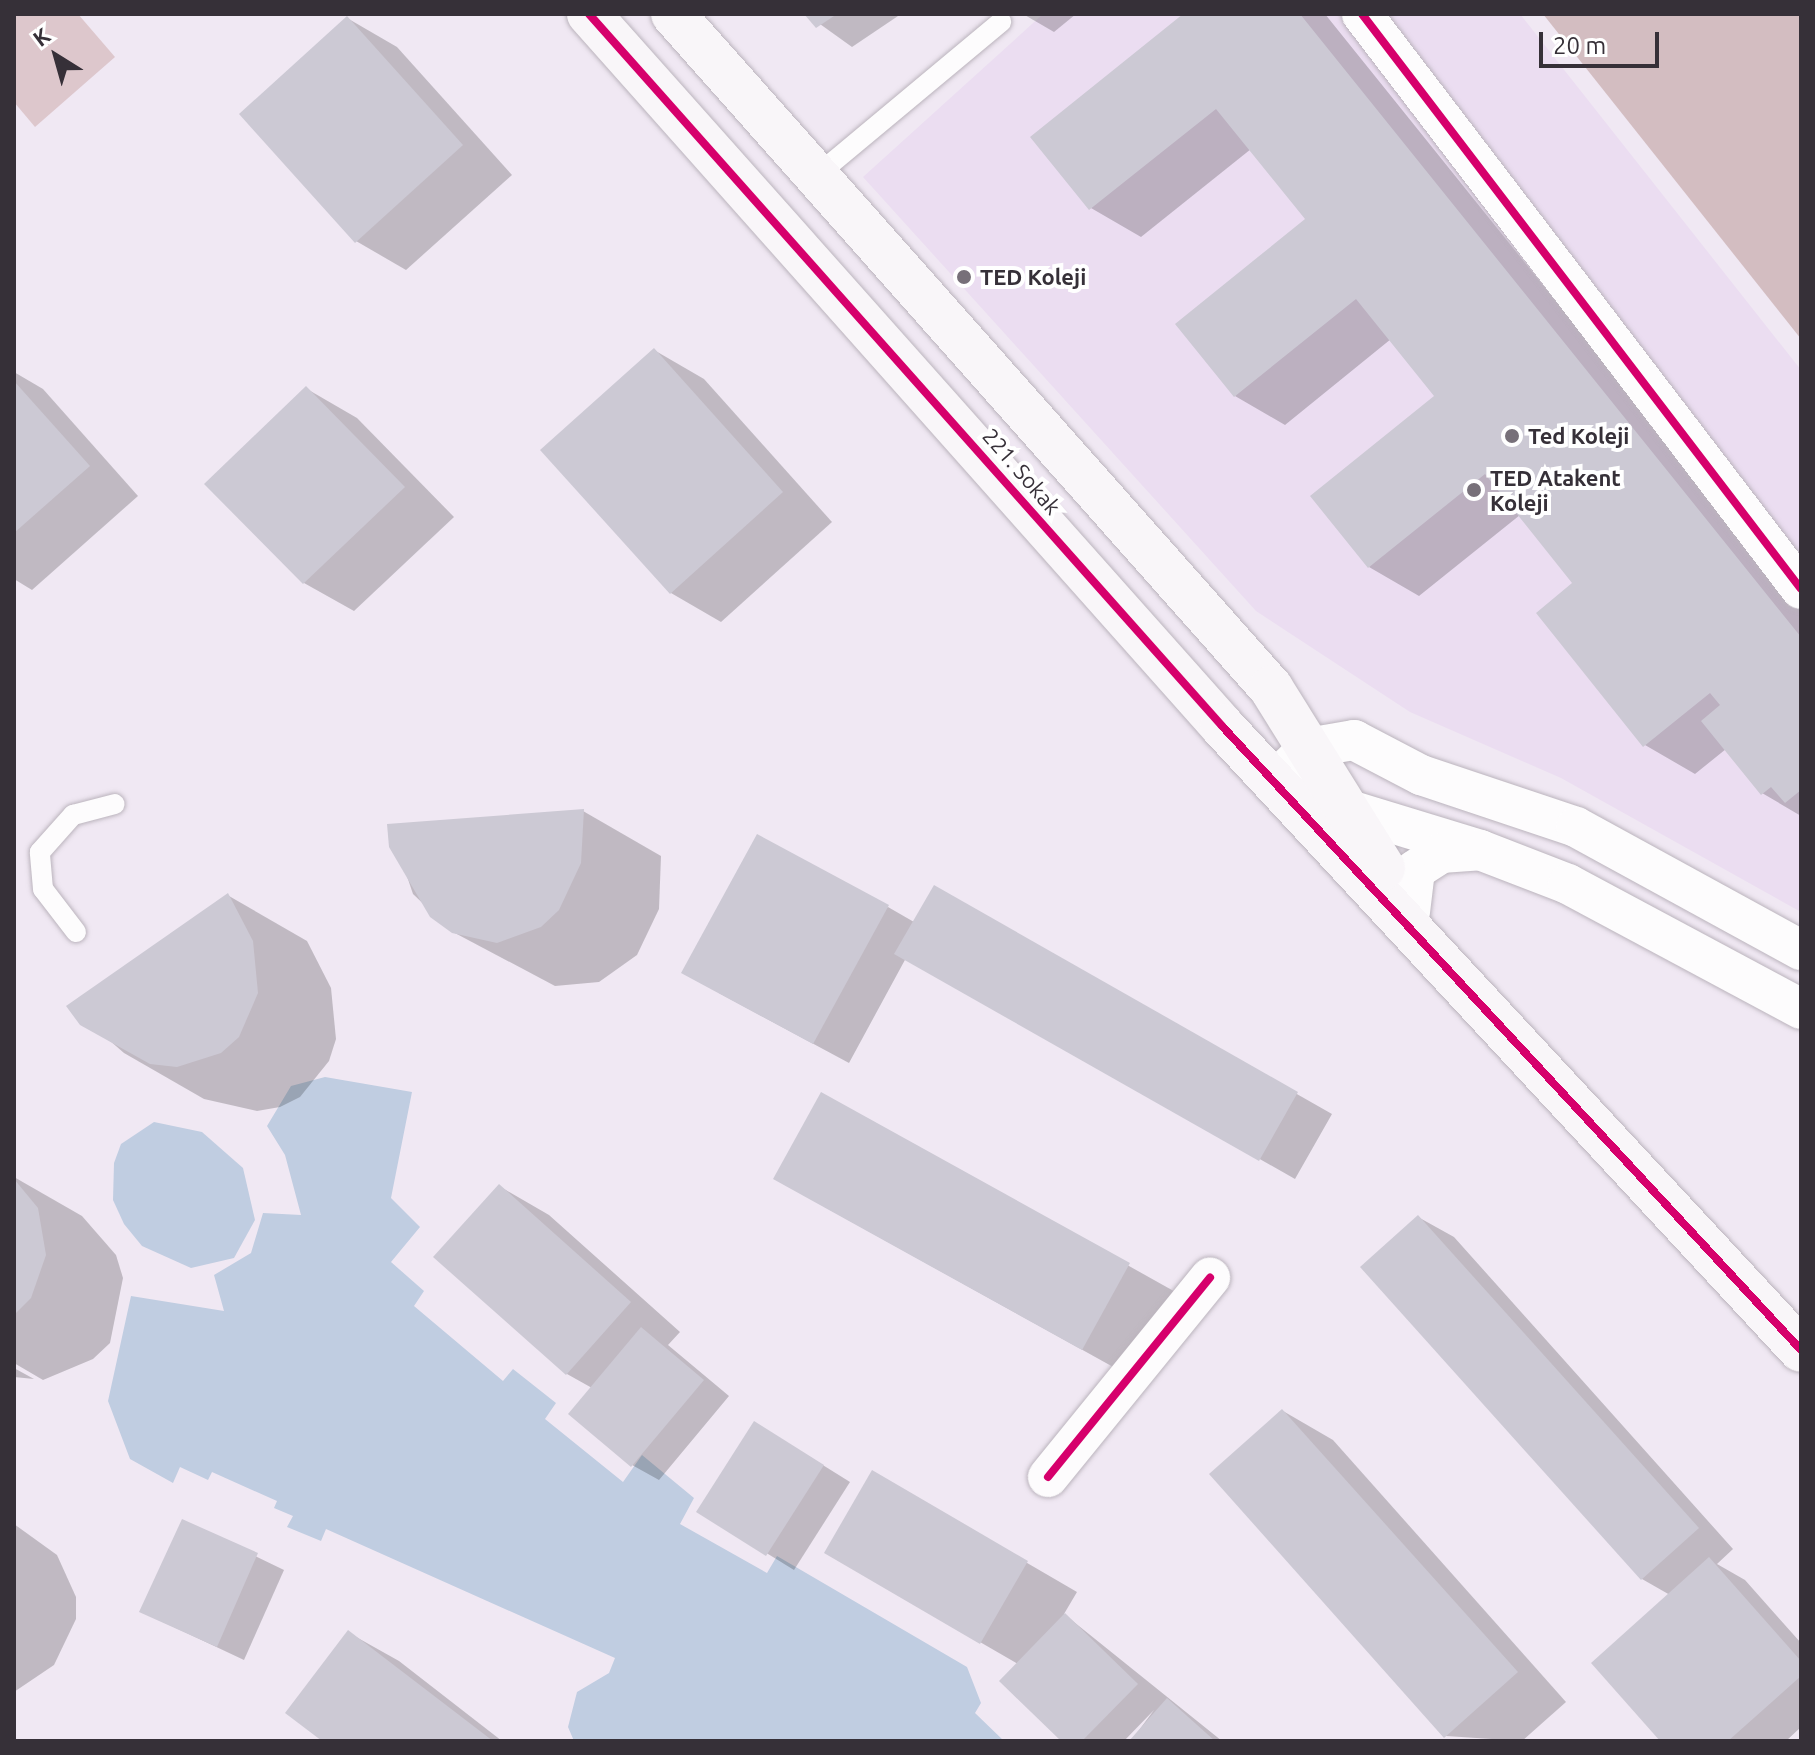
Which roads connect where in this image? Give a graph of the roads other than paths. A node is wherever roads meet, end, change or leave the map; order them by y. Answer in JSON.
{"nodes":[{"id":1,"x":589,"y":14,"type":"edge"},
{"id":2,"x":673,"y":14,"type":"edge"},
{"id":3,"x":1362,"y":14,"type":"edge"},
{"id":4,"x":1001,"y":22,"type":"dead end"},
{"id":5,"x":816,"y":176,"type":"junction"},
{"id":6,"x":1801,"y":589,"type":"edge"},
{"id":7,"x":1271,"y":688,"type":"junction"},
{"id":8,"x":1354,"y":740,"type":"junction"},
{"id":9,"x":1308,"y":748,"type":"junction"},
{"id":10,"x":1281,"y":789,"type":"junction"},
{"id":11,"x":115,"y":804,"type":"dead end"},
{"id":12,"x":1346,"y":810,"type":"junction"},
{"id":13,"x":1480,"y":850,"type":"junction"},
{"id":14,"x":1422,"y":930,"type":"junction"},
{"id":15,"x":76,"y":932,"type":"dead end"},
{"id":16,"x":1801,"y":950,"type":"edge"},
{"id":17,"x":1801,"y":1009,"type":"edge"},
{"id":18,"x":1210,"y":1278,"type":"dead end"},
{"id":19,"x":1801,"y":1350,"type":"edge"},
{"id":20,"x":1048,"y":1477,"type":"dead end"}],
"edges":[{"from":1,"to":10,"type":"street","name":"221. Sokak"},
{"from":2,"to":5,"type":"street","name":"221. Sokak"},
{"from":3,"to":6,"type":"street"},
{"from":4,"to":5,"type":"lane"},
{"from":5,"to":7,"type":"street","name":"221. Sokak"},
{"from":7,"to":8,"type":"street"},
{"from":7,"to":9,"type":"street","name":"221. Sokak"},
{"from":8,"to":9,"type":"street"},
{"from":8,"to":16,"type":"street"},
{"from":9,"to":10,"type":"street"},
{"from":9,"to":12,"type":"street","name":"221. Sokak"},
{"from":10,"to":12,"type":"street"},
{"from":10,"to":14,"type":"street","name":"221. Sokak"},
{"from":11,"to":15,"type":"lane"},
{"from":12,"to":13,"type":"street"},
{"from":12,"to":14,"type":"street","name":"221. Sokak"},
{"from":13,"to":14,"type":"street"},
{"from":13,"to":17,"type":"street"},
{"from":14,"to":19,"type":"street"},
{"from":18,"to":20,"type":"street"}]}
